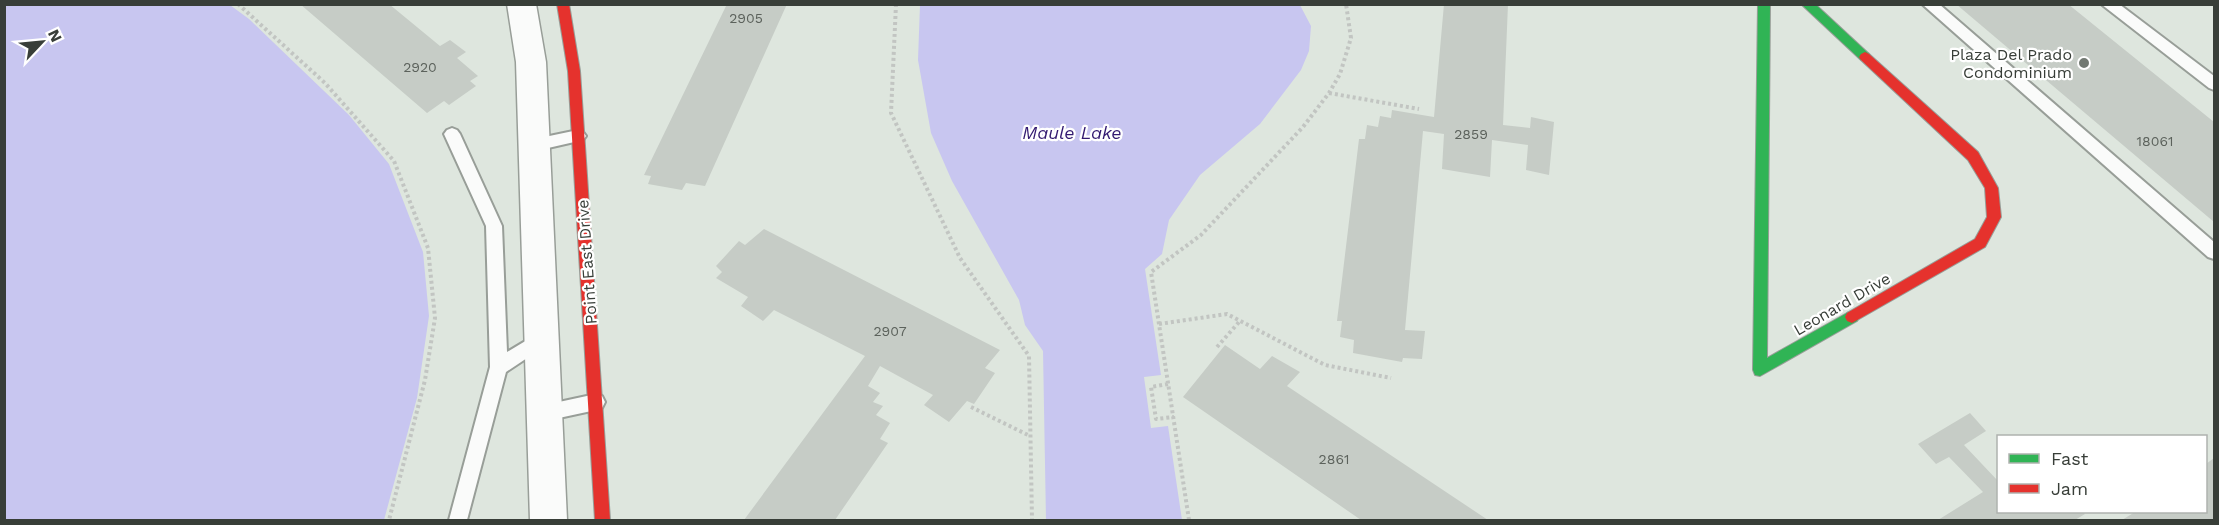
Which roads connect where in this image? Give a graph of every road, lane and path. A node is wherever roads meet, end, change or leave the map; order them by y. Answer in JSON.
{"nodes":[{"id":1,"x":238,"y":4,"type":"edge"},
{"id":2,"x":521,"y":4,"type":"edge"},
{"id":3,"x":562,"y":4,"type":"edge"},
{"id":4,"x":896,"y":4,"type":"edge"},
{"id":5,"x":1346,"y":4,"type":"edge"},
{"id":6,"x":1764,"y":4,"type":"edge"},
{"id":7,"x":1807,"y":4,"type":"edge"},
{"id":8,"x":1929,"y":4,"type":"edge"},
{"id":9,"x":2108,"y":4,"type":"edge"},
{"id":10,"x":2214,"y":84,"type":"edge"},
{"id":11,"x":1329,"y":93,"type":"junction"},
{"id":12,"x":1419,"y":109,"type":"dead end"},
{"id":13,"x":452,"y":134,"type":"dead end"},
{"id":14,"x":578,"y":136,"type":"junction"},
{"id":15,"x":535,"y":145,"type":"junction"},
{"id":16,"x":2214,"y":252,"type":"edge"},
{"id":17,"x":1240,"y":321,"type":"junction"},
{"id":18,"x":1159,"y":324,"type":"junction"},
{"id":19,"x":542,"y":339,"type":"junction"},
{"id":20,"x":1217,"y":347,"type":"dead end"},
{"id":21,"x":499,"y":366,"type":"junction"},
{"id":22,"x":1391,"y":378,"type":"dead end"},
{"id":23,"x":1168,"y":384,"type":"junction"},
{"id":24,"x":596,"y":402,"type":"junction"},
{"id":25,"x":971,"y":407,"type":"dead end"},
{"id":26,"x":545,"y":413,"type":"junction"},
{"id":27,"x":1174,"y":417,"type":"junction"},
{"id":28,"x":1030,"y":436,"type":"junction"},
{"id":29,"x":389,"y":520,"type":"edge"},
{"id":30,"x":458,"y":520,"type":"edge"},
{"id":31,"x":549,"y":520,"type":"edge"},
{"id":32,"x":603,"y":520,"type":"edge"},
{"id":33,"x":1032,"y":520,"type":"edge"},
{"id":34,"x":1189,"y":520,"type":"edge"}],
"edges":[{"from":1,"to":29,"type":"path"},
{"from":2,"to":15,"type":"street"},
{"from":3,"to":14,"type":"street","name":"Point East Drive"},
{"from":4,"to":28,"type":"path"},
{"from":5,"to":11,"type":"path"},
{"from":6,"to":7,"type":"street","name":"Leonard Drive"},
{"from":8,"to":16,"type":"lane"},
{"from":9,"to":10,"type":"lane"},
{"from":11,"to":12,"type":"path"},
{"from":11,"to":18,"type":"path"},
{"from":13,"to":21,"type":"lane"},
{"from":14,"to":15,"type":"lane"},
{"from":14,"to":24,"type":"street","name":"Point East Drive"},
{"from":15,"to":19,"type":"street"},
{"from":17,"to":18,"type":"path"},
{"from":17,"to":20,"type":"path"},
{"from":17,"to":22,"type":"path"},
{"from":18,"to":23,"type":"path"},
{"from":19,"to":21,"type":"lane"},
{"from":19,"to":26,"type":"street"},
{"from":21,"to":30,"type":"lane"},
{"from":23,"to":27,"type":"path"},
{"from":23,"to":27,"type":"path"},
{"from":24,"to":26,"type":"lane"},
{"from":24,"to":32,"type":"street","name":"Point East Drive"},
{"from":25,"to":28,"type":"path"},
{"from":26,"to":31,"type":"street"},
{"from":27,"to":34,"type":"path"},
{"from":28,"to":33,"type":"path"}]}
